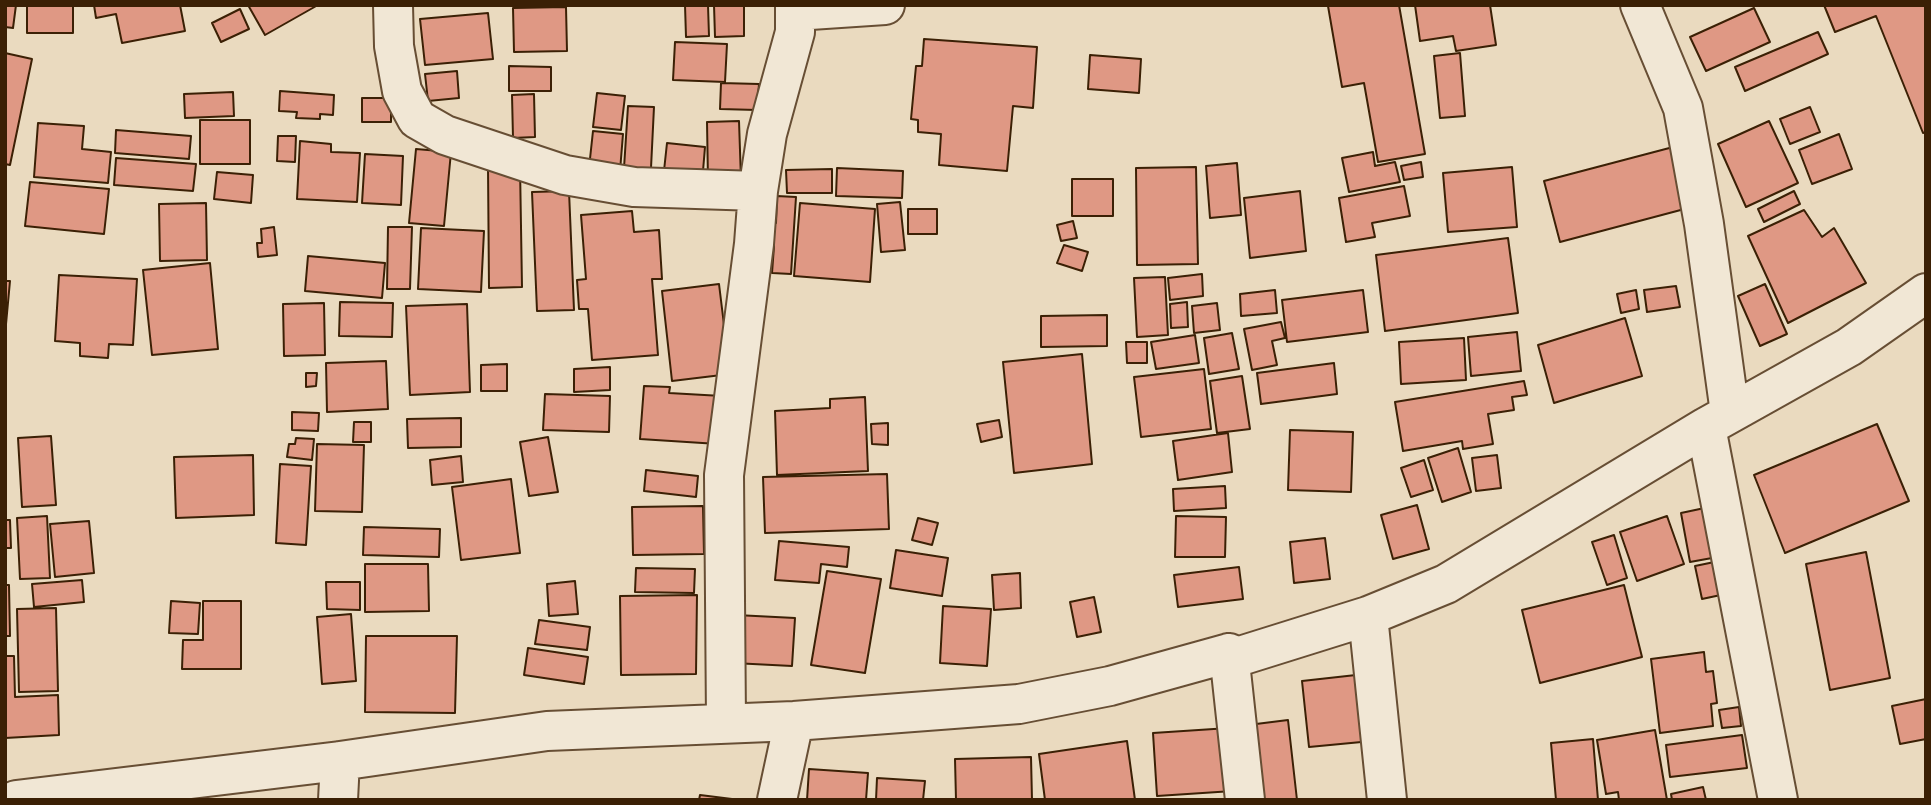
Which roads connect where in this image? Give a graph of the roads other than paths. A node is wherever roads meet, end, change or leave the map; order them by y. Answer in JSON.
{"nodes":[{"id":1,"x":393,"y":5,"type":"edge"},
{"id":2,"x":886,"y":5,"type":"edge"},
{"id":3,"x":1640,"y":5,"type":"edge"},
{"id":4,"x":795,"y":8,"type":"edge"},
{"id":5,"x":758,"y":191,"type":"junction"},
{"id":6,"x":1926,"y":293,"type":"edge"},
{"id":7,"x":1718,"y":420,"type":"junction"},
{"id":8,"x":1368,"y":616,"type":"junction"},
{"id":9,"x":1229,"y":653,"type":"junction"},
{"id":10,"x":726,"y":721,"type":"junction"},
{"id":11,"x":794,"y":721,"type":"junction"},
{"id":12,"x":340,"y":761,"type":"junction"},
{"id":13,"x":16,"y":800,"type":"edge"},
{"id":14,"x":338,"y":800,"type":"edge"},
{"id":15,"x":777,"y":800,"type":"edge"},
{"id":16,"x":1245,"y":800,"type":"edge"},
{"id":17,"x":1387,"y":800,"type":"edge"},
{"id":18,"x":1778,"y":800,"type":"edge"}],
"edges":[{"from":1,"to":5,"type":"street"},
{"from":2,"to":4,"type":"street"},
{"from":3,"to":7,"type":"street"},
{"from":4,"to":5,"type":"street"},
{"from":5,"to":10,"type":"street"},
{"from":6,"to":7,"type":"street"},
{"from":7,"to":8,"type":"street"},
{"from":7,"to":18,"type":"street"},
{"from":8,"to":9,"type":"street"},
{"from":8,"to":17,"type":"street"},
{"from":9,"to":11,"type":"street"},
{"from":9,"to":16,"type":"street"},
{"from":10,"to":11,"type":"street"},
{"from":10,"to":12,"type":"street"},
{"from":11,"to":15,"type":"street"},
{"from":12,"to":13,"type":"street"},
{"from":12,"to":14,"type":"street"}]}
